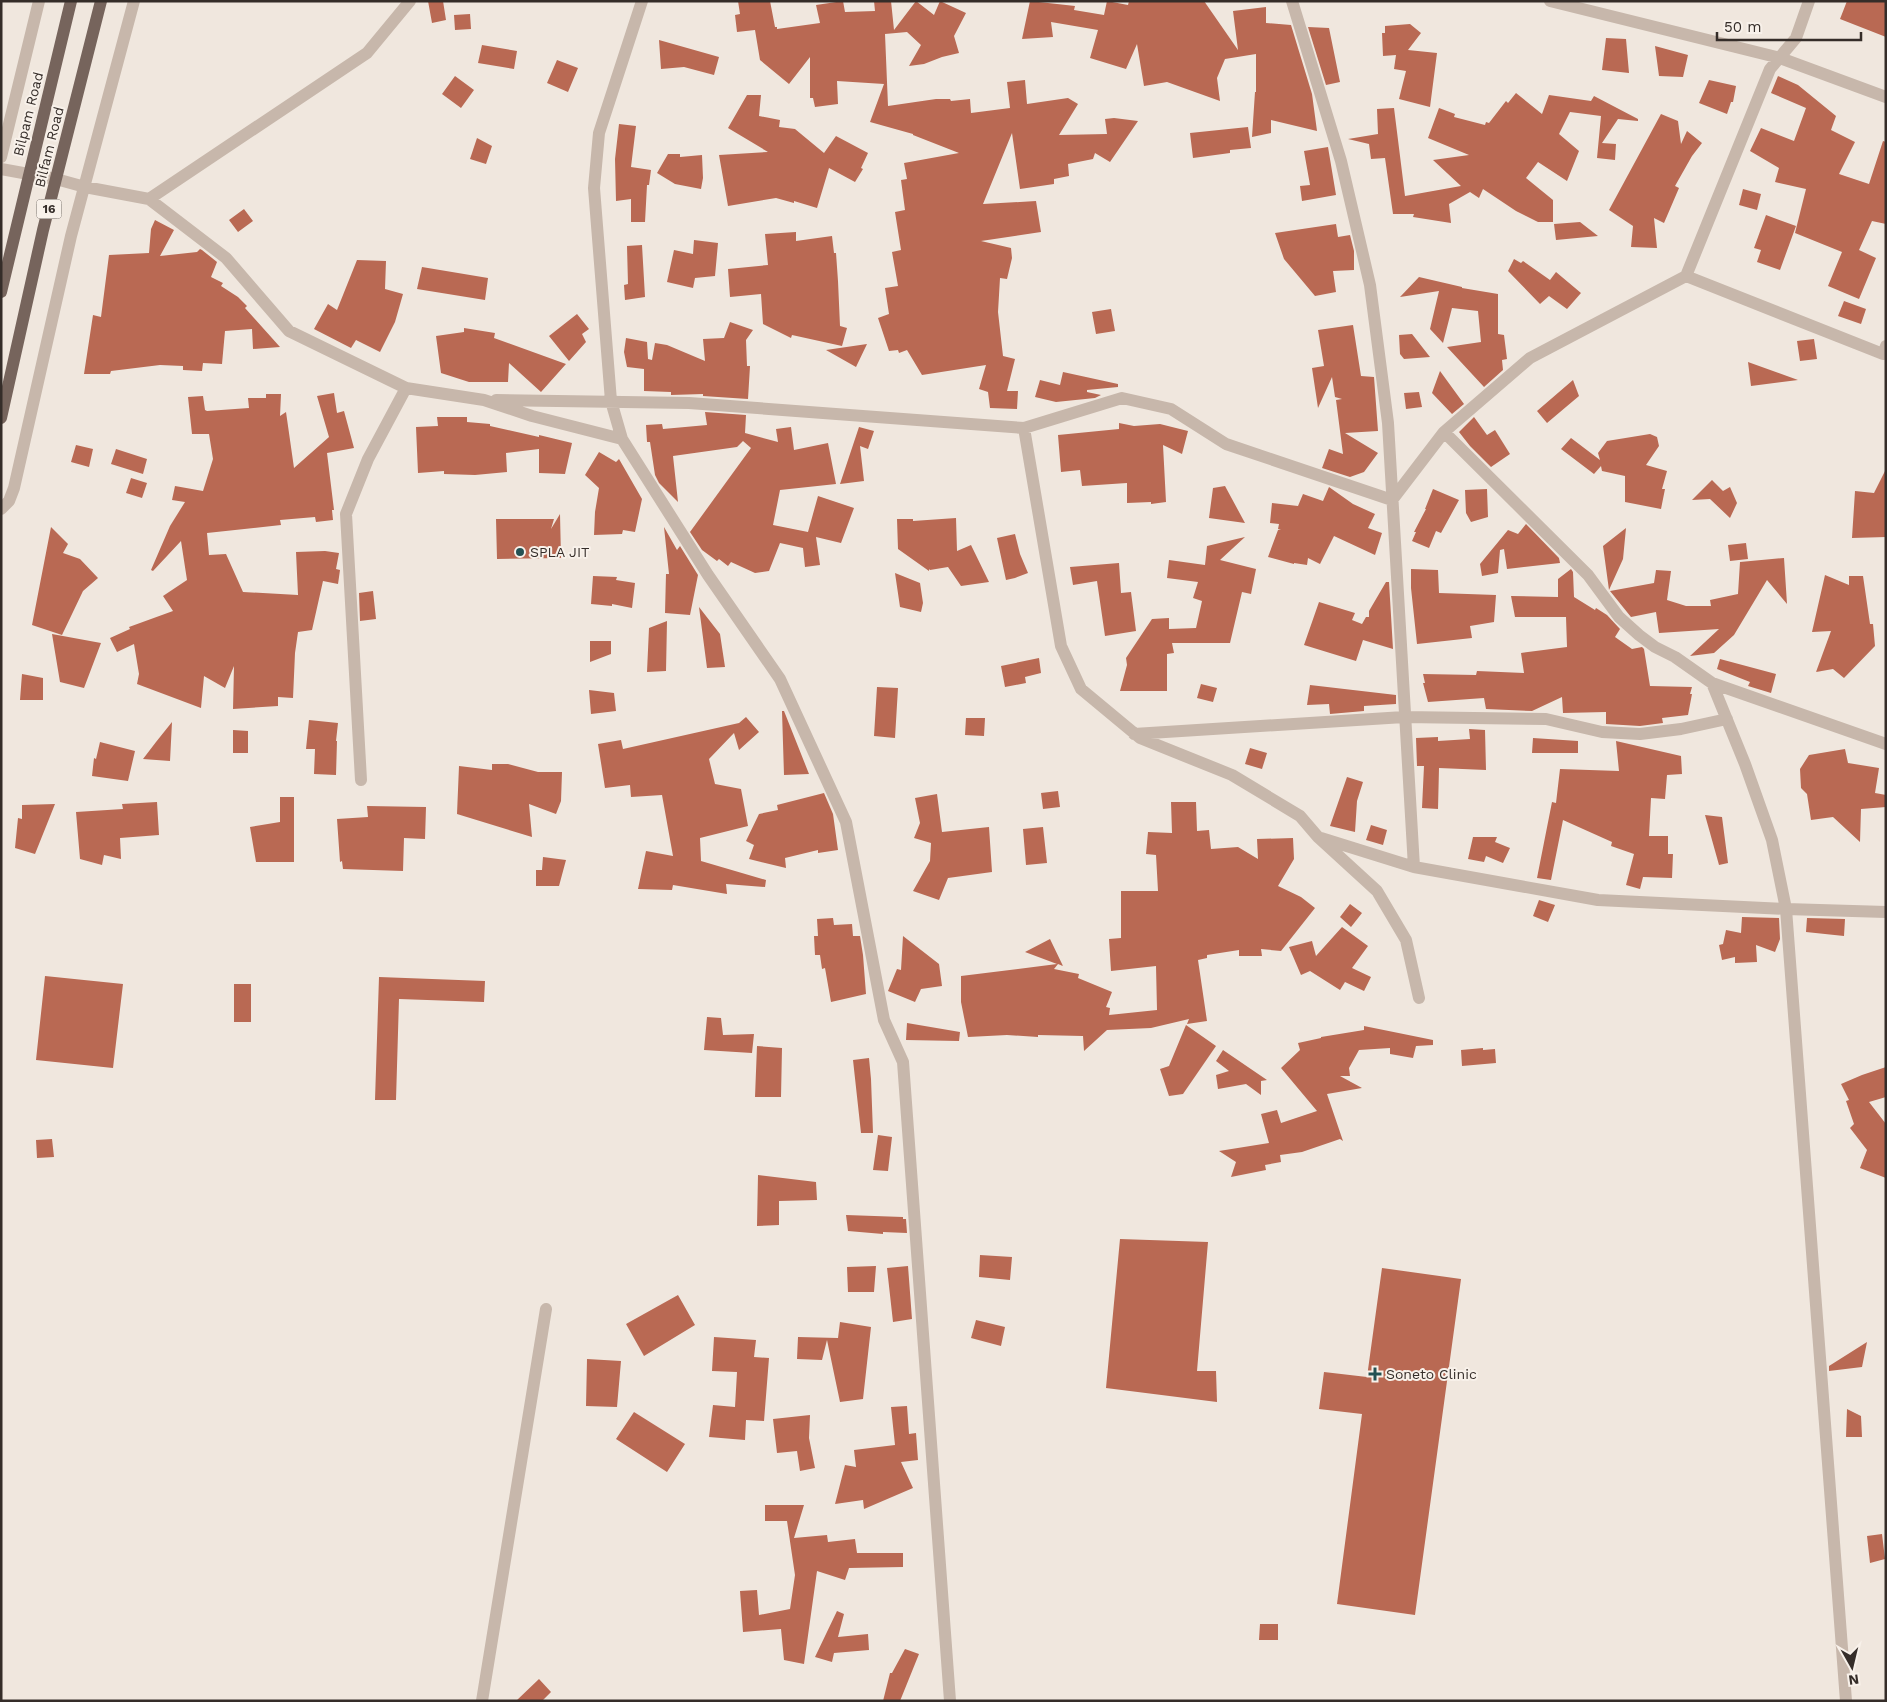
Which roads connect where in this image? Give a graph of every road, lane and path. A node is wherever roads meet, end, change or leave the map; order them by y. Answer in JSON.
{"nodes":[{"id":1,"x":39,"y":1,"type":"edge"},
{"id":2,"x":71,"y":1,"type":"edge"},
{"id":3,"x":101,"y":1,"type":"edge"},
{"id":4,"x":134,"y":1,"type":"edge"},
{"id":5,"x":410,"y":1,"type":"edge"},
{"id":6,"x":642,"y":1,"type":"edge"},
{"id":7,"x":1292,"y":1,"type":"edge"},
{"id":8,"x":1550,"y":1,"type":"edge"},
{"id":9,"x":1809,"y":1,"type":"edge"},
{"id":10,"x":1780,"y":58,"type":"junction"},
{"id":11,"x":1886,"y":97,"type":"edge"},
{"id":12,"x":1,"y":156,"type":"edge"},
{"id":13,"x":1,"y":169,"type":"edge"},
{"id":14,"x":29,"y":173,"type":"junction"},
{"id":15,"x":56,"y":180,"type":"junction"},
{"id":16,"x":85,"y":187,"type":"junction"},
{"id":17,"x":149,"y":198,"type":"junction"},
{"id":18,"x":1686,"y":276,"type":"junction"},
{"id":19,"x":1,"y":292,"type":"edge"},
{"id":20,"x":1886,"y":346,"type":"edge"},
{"id":21,"x":406,"y":388,"type":"junction"},
{"id":22,"x":484,"y":400,"type":"junction"},
{"id":23,"x":611,"y":402,"type":"junction"},
{"id":24,"x":1,"y":418,"type":"edge"},
{"id":25,"x":1024,"y":428,"type":"junction"},
{"id":26,"x":1444,"y":432,"type":"junction"},
{"id":27,"x":622,"y":439,"type":"junction"},
{"id":28,"x":1392,"y":500,"type":"junction"},
{"id":29,"x":1,"y":509,"type":"edge"},
{"id":30,"x":1712,"y":683,"type":"junction"},
{"id":31,"x":1404,"y":717,"type":"junction"},
{"id":32,"x":1727,"y":719,"type":"junction"},
{"id":33,"x":1134,"y":734,"type":"junction"},
{"id":34,"x":1886,"y":744,"type":"edge"},
{"id":35,"x":360,"y":780,"type":"dead end"},
{"id":36,"x":1318,"y":837,"type":"junction"},
{"id":37,"x":1414,"y":867,"type":"junction"},
{"id":38,"x":1786,"y":909,"type":"junction"},
{"id":39,"x":1886,"y":912,"type":"edge"},
{"id":40,"x":1419,"y":998,"type":"dead end"},
{"id":41,"x":546,"y":1309,"type":"dead end"},
{"id":42,"x":482,"y":1701,"type":"edge"},
{"id":43,"x":950,"y":1701,"type":"edge"},
{"id":44,"x":1846,"y":1701,"type":"edge"}],
"edges":[{"from":1,"to":12,"type":"street"},
{"from":2,"to":14,"type":"main road","name":"Bilpam Road","number":"16"},
{"from":3,"to":15,"type":"main road","name":"Bilfam Road","number":"16"},
{"from":4,"to":16,"type":"street"},
{"from":5,"to":17,"type":"street"},
{"from":6,"to":23,"type":"street"},
{"from":7,"to":28,"type":"street"},
{"from":8,"to":10,"type":"street"},
{"from":9,"to":10,"type":"street"},
{"from":10,"to":11,"type":"street"},
{"from":10,"to":18,"type":"street"},
{"from":13,"to":14,"type":"street"},
{"from":14,"to":15,"type":"street"},
{"from":14,"to":19,"type":"main road","name":"Bilpam Road","number":"16"},
{"from":15,"to":16,"type":"street"},
{"from":15,"to":24,"type":"main road","name":"Bilfam Road","number":"16"},
{"from":16,"to":17,"type":"street"},
{"from":16,"to":29,"type":"street"},
{"from":17,"to":21,"type":"street"},
{"from":18,"to":20,"type":"street"},
{"from":18,"to":26,"type":"street"},
{"from":21,"to":22,"type":"street"},
{"from":21,"to":35,"type":"street"},
{"from":22,"to":23,"type":"street"},
{"from":22,"to":27,"type":"street"},
{"from":23,"to":25,"type":"street"},
{"from":23,"to":27,"type":"street"},
{"from":25,"to":28,"type":"street"},
{"from":25,"to":33,"type":"street"},
{"from":26,"to":28,"type":"street"},
{"from":26,"to":30,"type":"street"},
{"from":27,"to":43,"type":"street"},
{"from":28,"to":31,"type":"street"},
{"from":30,"to":32,"type":"street"},
{"from":30,"to":34,"type":"street"},
{"from":31,"to":32,"type":"street"},
{"from":31,"to":33,"type":"street"},
{"from":31,"to":37,"type":"street"},
{"from":32,"to":38,"type":"street"},
{"from":33,"to":36,"type":"street"},
{"from":36,"to":37,"type":"street"},
{"from":36,"to":40,"type":"street"},
{"from":37,"to":38,"type":"street"},
{"from":38,"to":39,"type":"street"},
{"from":38,"to":44,"type":"street"},
{"from":41,"to":42,"type":"street"}]}
